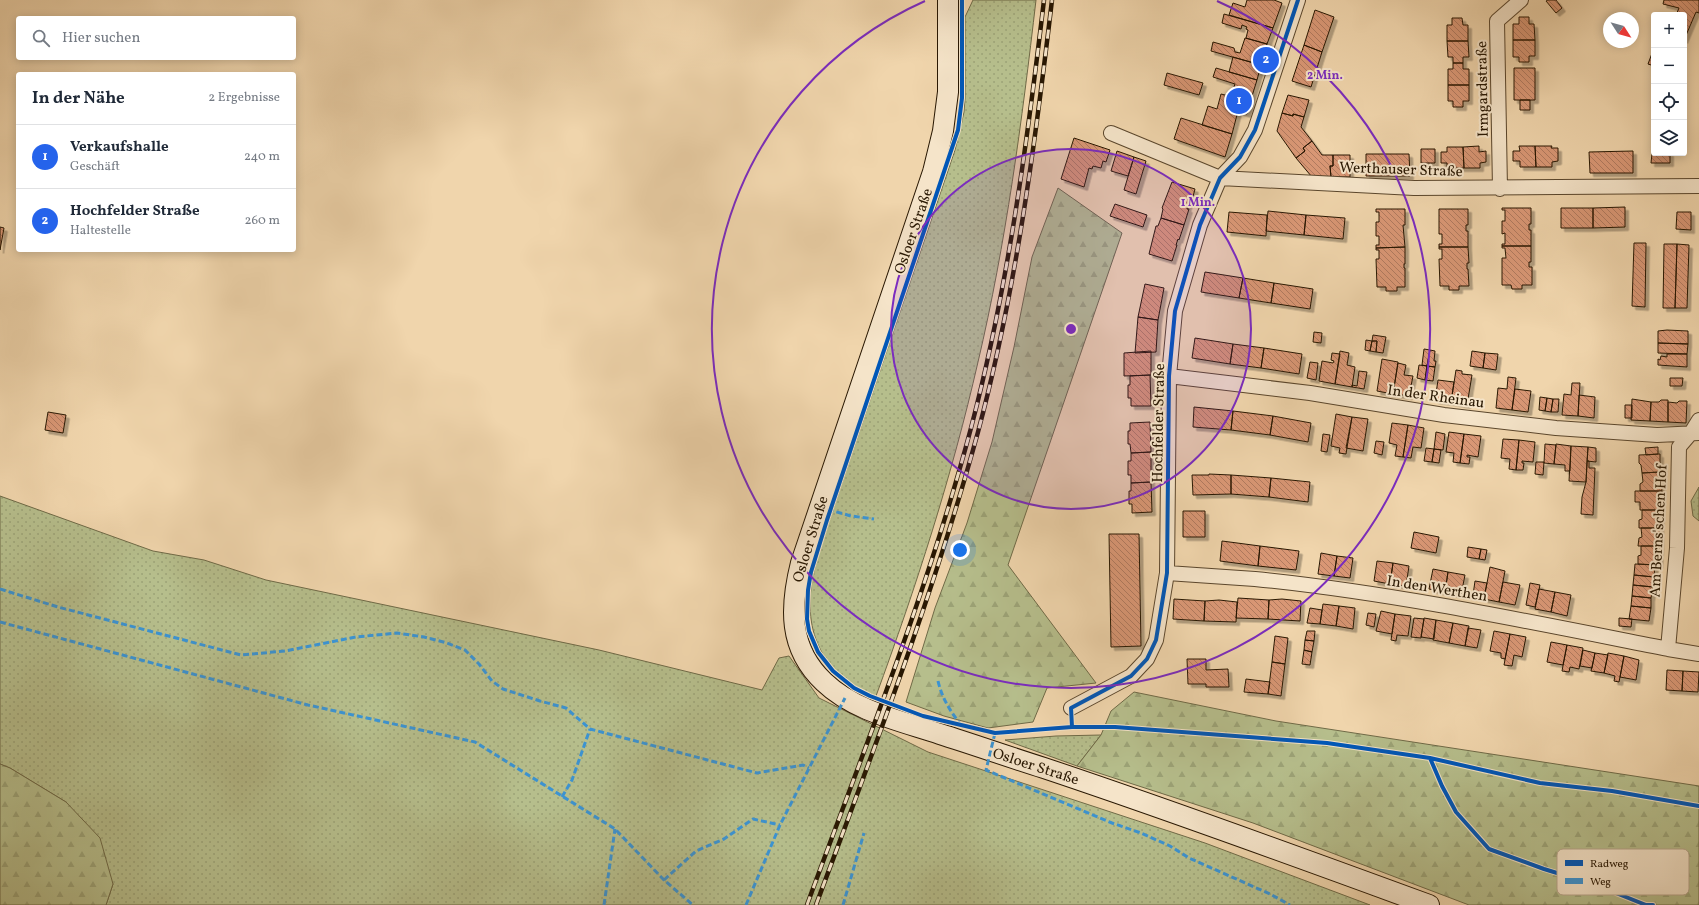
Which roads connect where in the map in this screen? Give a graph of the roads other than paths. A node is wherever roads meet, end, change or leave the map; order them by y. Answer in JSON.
{"nodes":[{"id":1,"x":1298,"y":0,"type":"edge"},
{"id":2,"x":1521,"y":0,"type":"edge"},
{"id":3,"x":948,"y":1,"type":"edge"},
{"id":4,"x":1111,"y":133,"type":"dead end"},
{"id":5,"x":1220,"y":178,"type":"junction"},
{"id":6,"x":1699,"y":186,"type":"edge"},
{"id":7,"x":1500,"y":189,"type":"junction"},
{"id":8,"x":1169,"y":376,"type":"junction"},
{"id":9,"x":1699,"y":420,"type":"edge"},
{"id":10,"x":1695,"y":433,"type":"edge"},
{"id":11,"x":1167,"y":573,"type":"junction"},
{"id":12,"x":1668,"y":650,"type":"junction"},
{"id":13,"x":1699,"y":654,"type":"edge"},
{"id":14,"x":1071,"y":708,"type":"dead end"},
{"id":15,"x":1429,"y":905,"type":"edge"}],
"edges":[{"from":1,"to":5,"type":"street","name":"Hochfelder Straße"},
{"from":2,"to":7,"type":"street","name":"Irmgardstraße"},
{"from":3,"to":15,"type":"main road","name":"Osloer Straße"},
{"from":4,"to":5,"type":"street","name":"Werthauser Straße"},
{"from":5,"to":7,"type":"street","name":"Werthauser Straße"},
{"from":5,"to":8,"type":"street","name":"Hochfelder Straße"},
{"from":6,"to":7,"type":"street","name":"Werthauser Straße"},
{"from":8,"to":10,"type":"street","name":"In der Rheinau"},
{"from":8,"to":11,"type":"street","name":"Hochfelder Straße"},
{"from":9,"to":10,"type":"street","name":"Am Berns'schen Hof"},
{"from":10,"to":12,"type":"street","name":"Am Berns'schen Hof"},
{"from":11,"to":12,"type":"street","name":"In den Werthen"},
{"from":11,"to":14,"type":"street","name":"Hochfelder Straße"},
{"from":12,"to":13,"type":"street","name":"In den Werthen"}]}
